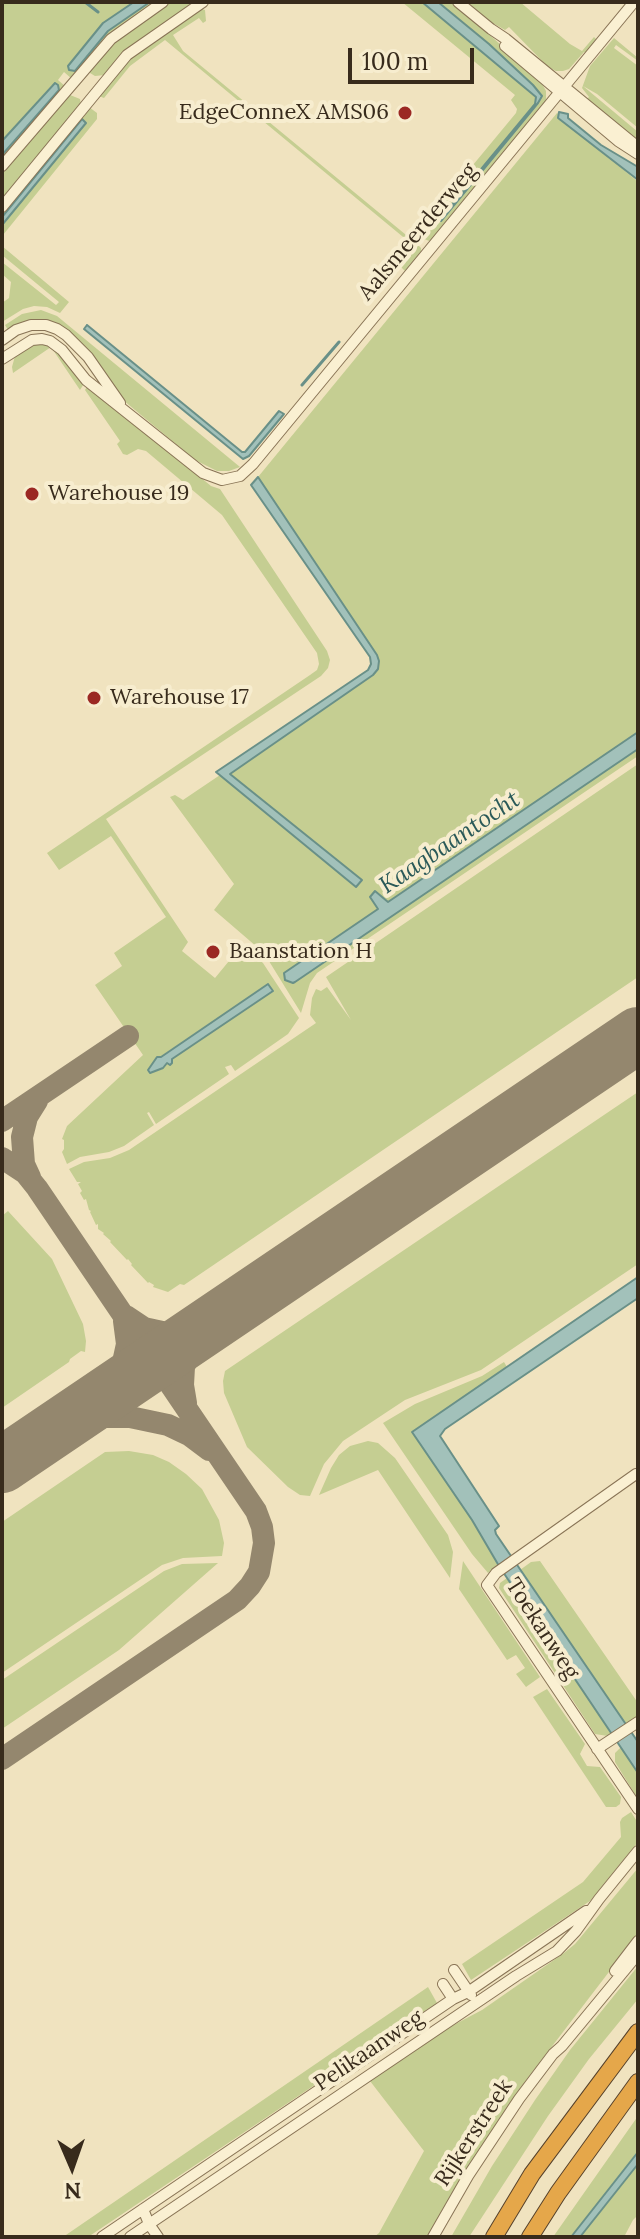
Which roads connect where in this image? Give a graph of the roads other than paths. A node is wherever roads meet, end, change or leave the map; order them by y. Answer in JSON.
{"nodes":[{"id":1,"x":163,"y":2,"type":"edge"},
{"id":2,"x":203,"y":2,"type":"edge"},
{"id":3,"x":458,"y":2,"type":"edge"},
{"id":4,"x":634,"y":2,"type":"edge"},
{"id":5,"x":78,"y":80,"type":"junction"},
{"id":6,"x":562,"y":90,"type":"junction"},
{"id":7,"x":95,"y":94,"type":"junction"},
{"id":8,"x":638,"y":147,"type":"edge"},
{"id":9,"x":638,"y":154,"type":"edge"},
{"id":10,"x":2,"y":166,"type":"edge"},
{"id":11,"x":2,"y":207,"type":"edge"},
{"id":12,"x":2,"y":340,"type":"edge"},
{"id":13,"x":2,"y":359,"type":"edge"},
{"id":14,"x":127,"y":410,"type":"junction"},
{"id":15,"x":636,"y":1474,"type":"edge"},
{"id":16,"x":635,"y":1724,"type":"edge"},
{"id":17,"x":597,"y":1749,"type":"junction"},
{"id":18,"x":638,"y":1809,"type":"edge"},
{"id":19,"x":638,"y":1851,"type":"edge"},
{"id":20,"x":599,"y":1899,"type":"junction"},
{"id":21,"x":638,"y":1941,"type":"edge"},
{"id":22,"x":638,"y":1954,"type":"edge"},
{"id":23,"x":454,"y":1970,"type":"dead end"},
{"id":24,"x":443,"y":1984,"type":"dead end"},
{"id":25,"x":468,"y":1992,"type":"junction"},
{"id":26,"x":453,"y":1999,"type":"junction"},
{"id":27,"x":476,"y":2003,"type":"junction"},
{"id":28,"x":638,"y":2032,"type":"edge"},
{"id":29,"x":553,"y":2054,"type":"junction"},
{"id":30,"x":357,"y":2064,"type":"junction"},
{"id":31,"x":366,"y":2078,"type":"junction"},
{"id":32,"x":638,"y":2082,"type":"edge"},
{"id":33,"x":229,"y":2151,"type":"junction"},
{"id":34,"x":239,"y":2164,"type":"junction"},
{"id":35,"x":143,"y":2209,"type":"junction"},
{"id":36,"x":149,"y":2224,"type":"junction"},
{"id":37,"x":102,"y":2237,"type":"edge"},
{"id":38,"x":130,"y":2237,"type":"edge"},
{"id":39,"x":158,"y":2237,"type":"edge"},
{"id":40,"x":433,"y":2237,"type":"edge"},
{"id":41,"x":494,"y":2237,"type":"edge"},
{"id":42,"x":530,"y":2237,"type":"edge"}],
"edges":[{"from":1,"to":5,"type":"street"},
{"from":2,"to":7,"type":"street"},
{"from":3,"to":6,"type":"street"},
{"from":4,"to":6,"type":"street","name":"Aalsmeerderweg"},
{"from":5,"to":7,"type":"street"},
{"from":5,"to":10,"type":"street"},
{"from":6,"to":8,"type":"street"},
{"from":6,"to":9,"type":"street"},
{"from":6,"to":14,"type":"street","name":"Aalsmeerderweg"},
{"from":7,"to":11,"type":"street"},
{"from":12,"to":14,"type":"street"},
{"from":13,"to":14,"type":"street"},
{"from":15,"to":17,"type":"street","name":"Toekanweg"},
{"from":16,"to":17,"type":"street"},
{"from":17,"to":18,"type":"street","name":"Toekanweg"},
{"from":19,"to":20,"type":"street","name":"Pelikaanweg"},
{"from":20,"to":25,"type":"street","name":"Pelikaanweg"},
{"from":20,"to":27,"type":"street","name":"Pelikaanweg"},
{"from":21,"to":29,"type":"street","name":"Rijkerstreek"},
{"from":22,"to":29,"type":"street","name":"Rijkerstreek"},
{"from":23,"to":25,"type":"street"},
{"from":24,"to":26,"type":"street"},
{"from":25,"to":26,"type":"street","name":"Pelikaanweg"},
{"from":25,"to":27,"type":"street"},
{"from":26,"to":30,"type":"street","name":"Pelikaanweg"},
{"from":27,"to":31,"type":"street","name":"Pelikaanweg"},
{"from":28,"to":41,"type":"highway"},
{"from":29,"to":40,"type":"street","name":"Rijkerstreek"},
{"from":30,"to":31,"type":"street"},
{"from":30,"to":33,"type":"street","name":"Pelikaanweg"},
{"from":31,"to":34,"type":"street","name":"Pelikaanweg"},
{"from":32,"to":42,"type":"highway"},
{"from":33,"to":34,"type":"street"},
{"from":33,"to":35,"type":"street","name":"Pelikaanweg"},
{"from":34,"to":36,"type":"street","name":"Pelikaanweg"},
{"from":35,"to":36,"type":"street"},
{"from":35,"to":37,"type":"street","name":"Pelikaanweg"},
{"from":36,"to":38,"type":"street","name":"Pelikaanweg"},
{"from":36,"to":39,"type":"street"}]}
